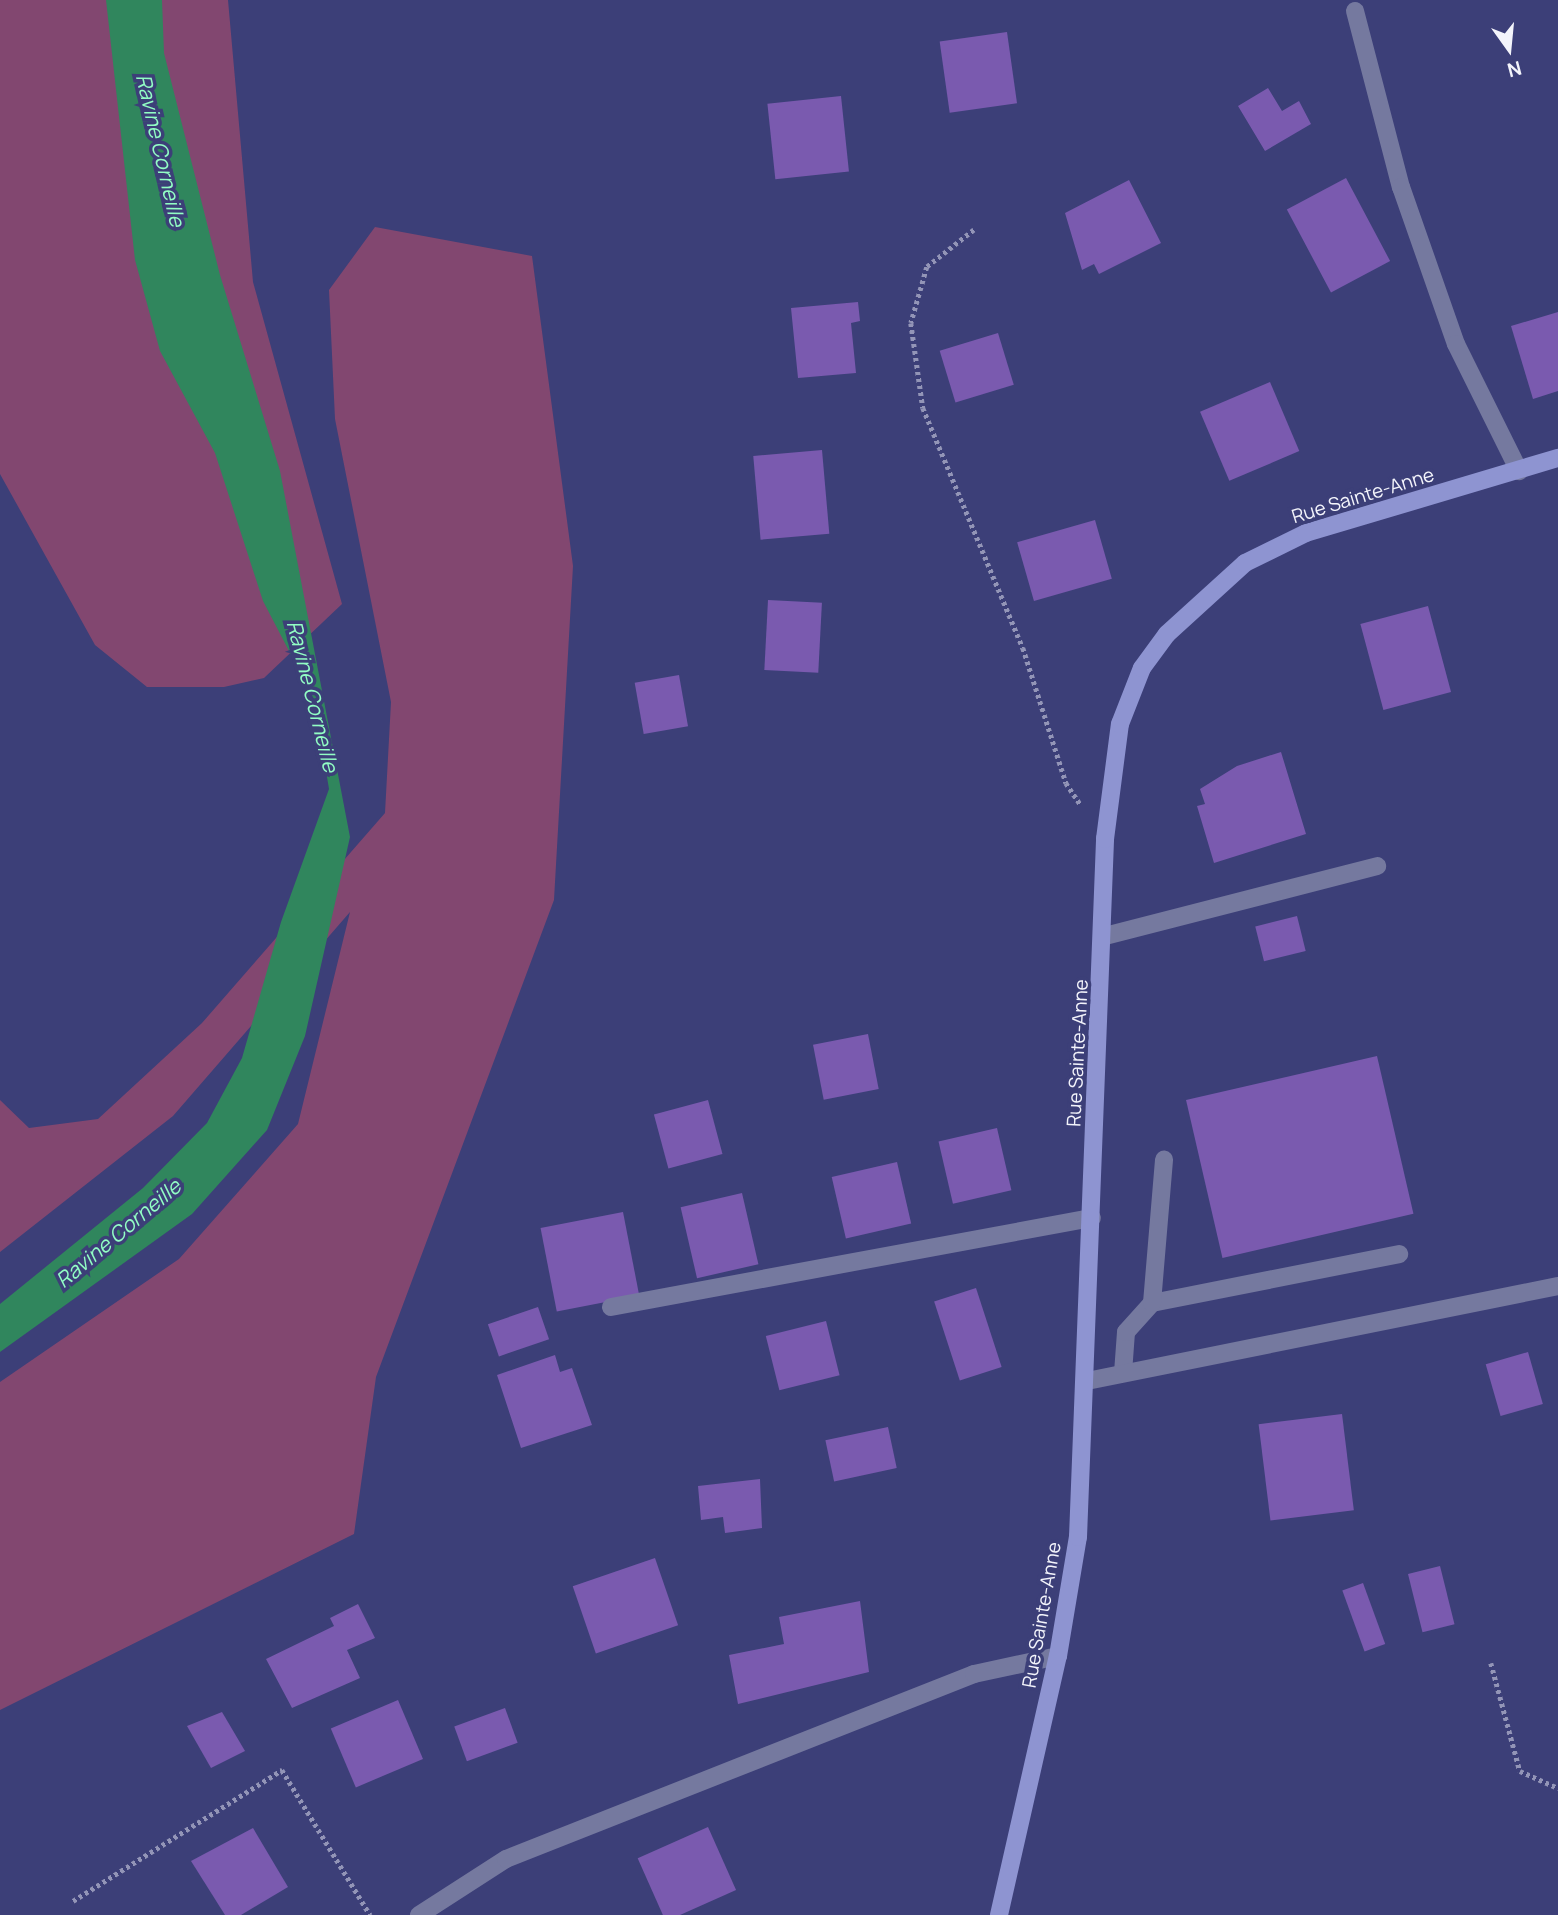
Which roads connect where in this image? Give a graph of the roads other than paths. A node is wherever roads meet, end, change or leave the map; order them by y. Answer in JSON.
{"nodes":[{"id":1,"x":1355,"y":11,"type":"dead end"},
{"id":2,"x":1558,"y":458,"type":"edge"},
{"id":3,"x":1520,"y":471,"type":"junction"},
{"id":4,"x":1377,"y":866,"type":"dead end"},
{"id":5,"x":1105,"y":936,"type":"junction"},
{"id":6,"x":1164,"y":1160,"type":"dead end"},
{"id":7,"x":1092,"y":1217,"type":"junction"},
{"id":8,"x":1399,"y":1254,"type":"dead end"},
{"id":9,"x":1558,"y":1286,"type":"edge"},
{"id":10,"x":1152,"y":1303,"type":"junction"},
{"id":11,"x":611,"y":1307,"type":"dead end"},
{"id":12,"x":1123,"y":1373,"type":"junction"},
{"id":13,"x":1087,"y":1381,"type":"junction"},
{"id":14,"x":1058,"y":1656,"type":"junction"},
{"id":15,"x":419,"y":1915,"type":"edge"},
{"id":16,"x":999,"y":1915,"type":"edge"}],
"edges":[{"from":1,"to":3,"type":"street"},
{"from":2,"to":3,"type":"main road","name":"Rue Sainte-Anne"},
{"from":3,"to":5,"type":"main road","name":"Rue Sainte-Anne"},
{"from":4,"to":5,"type":"street"},
{"from":5,"to":7,"type":"main road","name":"Rue Sainte-Anne"},
{"from":6,"to":10,"type":"street"},
{"from":7,"to":11,"type":"street"},
{"from":7,"to":13,"type":"main road","name":"Rue Sainte-Anne"},
{"from":8,"to":10,"type":"street"},
{"from":9,"to":12,"type":"street"},
{"from":10,"to":12,"type":"street"},
{"from":12,"to":13,"type":"street"},
{"from":13,"to":14,"type":"main road","name":"Rue Sainte-Anne"},
{"from":14,"to":15,"type":"street"},
{"from":14,"to":16,"type":"main road","name":"Rue Sainte-Anne"}]}
